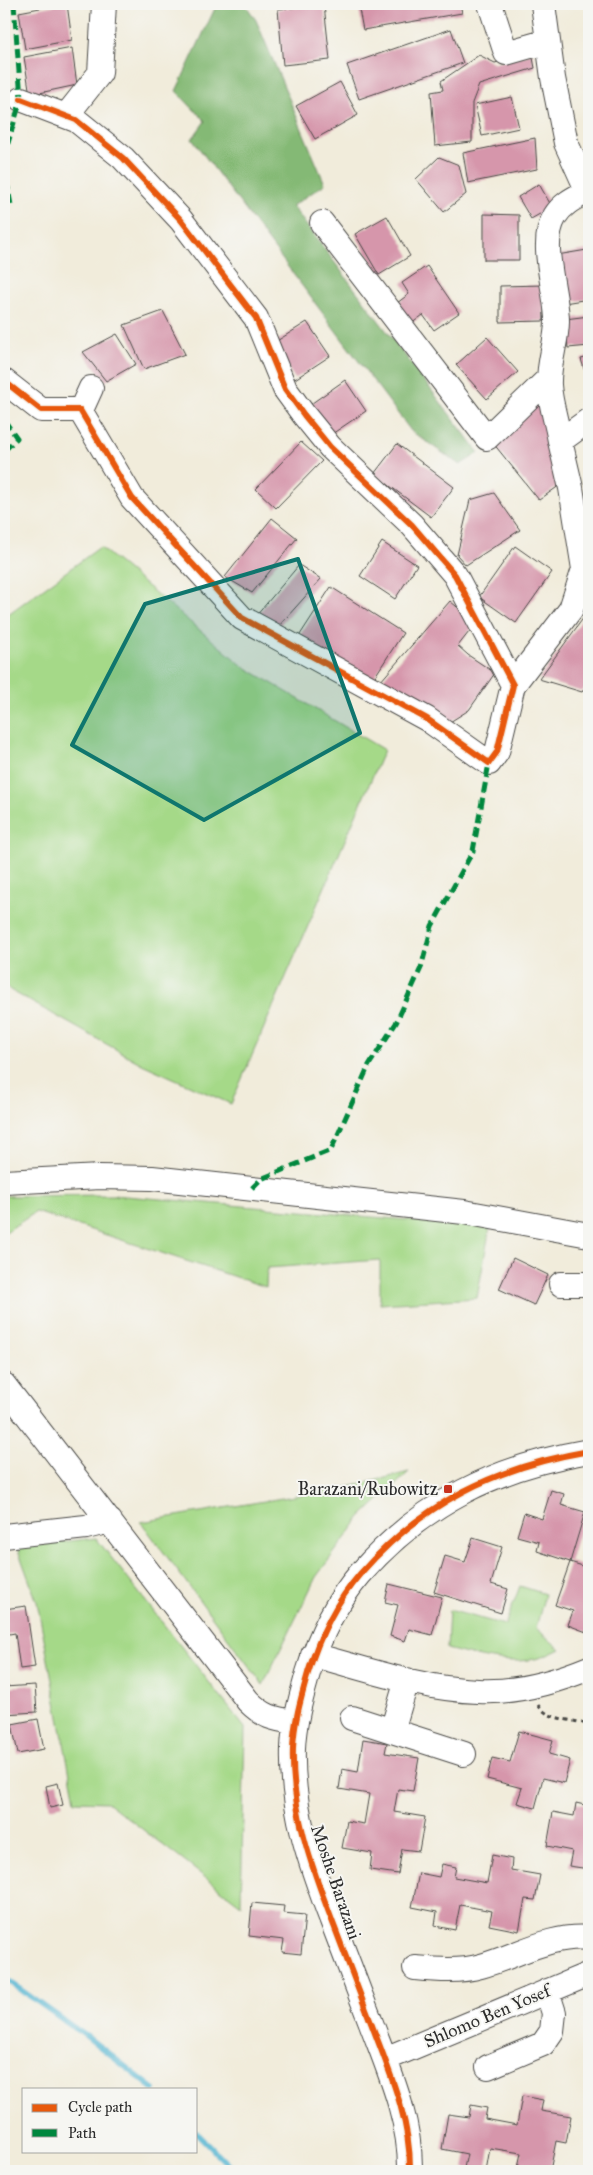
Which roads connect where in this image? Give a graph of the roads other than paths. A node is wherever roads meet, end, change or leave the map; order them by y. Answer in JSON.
{"nodes":[{"id":1,"x":104,"y":4,"type":"edge"},
{"id":2,"x":490,"y":4,"type":"edge"},
{"id":3,"x":544,"y":4,"type":"edge"},
{"id":4,"x":548,"y":41,"type":"junction"},
{"id":5,"x":21,"y":99,"type":"dead end"},
{"id":6,"x":66,"y":116,"type":"junction"},
{"id":7,"x":589,"y":192,"type":"edge"},
{"id":8,"x":322,"y":223,"type":"dead end"},
{"id":9,"x":549,"y":378,"type":"junction"},
{"id":10,"x":4,"y":381,"type":"edge"},
{"id":11,"x":91,"y":388,"type":"dead end"},
{"id":12,"x":81,"y":410,"type":"junction"},
{"id":13,"x":589,"y":420,"type":"edge"},
{"id":14,"x":560,"y":441,"type":"junction"},
{"id":15,"x":587,"y":578,"type":"edge"},
{"id":16,"x":513,"y":685,"type":"junction"},
{"id":17,"x":4,"y":1182,"type":"edge"},
{"id":18,"x":589,"y":1236,"type":"edge"},
{"id":19,"x":561,"y":1284,"type":"dead end"},
{"id":20,"x":589,"y":1284,"type":"edge"},
{"id":21,"x":4,"y":1385,"type":"edge"},
{"id":22,"x":589,"y":1451,"type":"edge"},
{"id":23,"x":110,"y":1521,"type":"junction"},
{"id":24,"x":4,"y":1536,"type":"edge"},
{"id":25,"x":313,"y":1655,"type":"junction"},
{"id":26,"x":589,"y":1668,"type":"edge"},
{"id":27,"x":407,"y":1680,"type":"junction"},
{"id":28,"x":352,"y":1718,"type":"dead end"},
{"id":29,"x":295,"y":1722,"type":"junction"},
{"id":30,"x":392,"y":1731,"type":"junction"},
{"id":31,"x":464,"y":1754,"type":"dead end"},
{"id":32,"x":589,"y":1938,"type":"edge"},
{"id":33,"x":415,"y":1968,"type":"dead end"},
{"id":34,"x":589,"y":1974,"type":"edge"},
{"id":35,"x":547,"y":1991,"type":"junction"},
{"id":36,"x":385,"y":2059,"type":"junction"},
{"id":37,"x":488,"y":2067,"type":"dead end"},
{"id":38,"x":410,"y":2171,"type":"edge"}],
"edges":[{"from":1,"to":6,"type":"street"},
{"from":2,"to":4,"type":"street"},
{"from":3,"to":4,"type":"street"},
{"from":4,"to":7,"type":"street"},
{"from":5,"to":6,"type":"street"},
{"from":6,"to":16,"type":"street"},
{"from":7,"to":9,"type":"street"},
{"from":8,"to":9,"type":"street"},
{"from":9,"to":14,"type":"street"},
{"from":10,"to":12,"type":"street"},
{"from":11,"to":12,"type":"street"},
{"from":12,"to":16,"type":"street"},
{"from":13,"to":14,"type":"street"},
{"from":14,"to":15,"type":"street"},
{"from":15,"to":16,"type":"street"},
{"from":17,"to":18,"type":"street"},
{"from":19,"to":20,"type":"street"},
{"from":21,"to":23,"type":"street"},
{"from":22,"to":25,"type":"street","name":"Moshe Barazani"},
{"from":23,"to":24,"type":"street"},
{"from":23,"to":29,"type":"street"},
{"from":25,"to":27,"type":"street"},
{"from":25,"to":29,"type":"street","name":"Moshe Barazani"},
{"from":26,"to":27,"type":"street"},
{"from":27,"to":30,"type":"street"},
{"from":28,"to":30,"type":"street"},
{"from":29,"to":36,"type":"street","name":"Moshe Barazani"},
{"from":30,"to":31,"type":"street"},
{"from":32,"to":33,"type":"street"},
{"from":34,"to":35,"type":"street","name":"Shlomo Ben Yosef"},
{"from":35,"to":36,"type":"street","name":"Shlomo Ben Yosef"},
{"from":35,"to":37,"type":"street"},
{"from":36,"to":38,"type":"street","name":"Moshe Barazani"}]}
